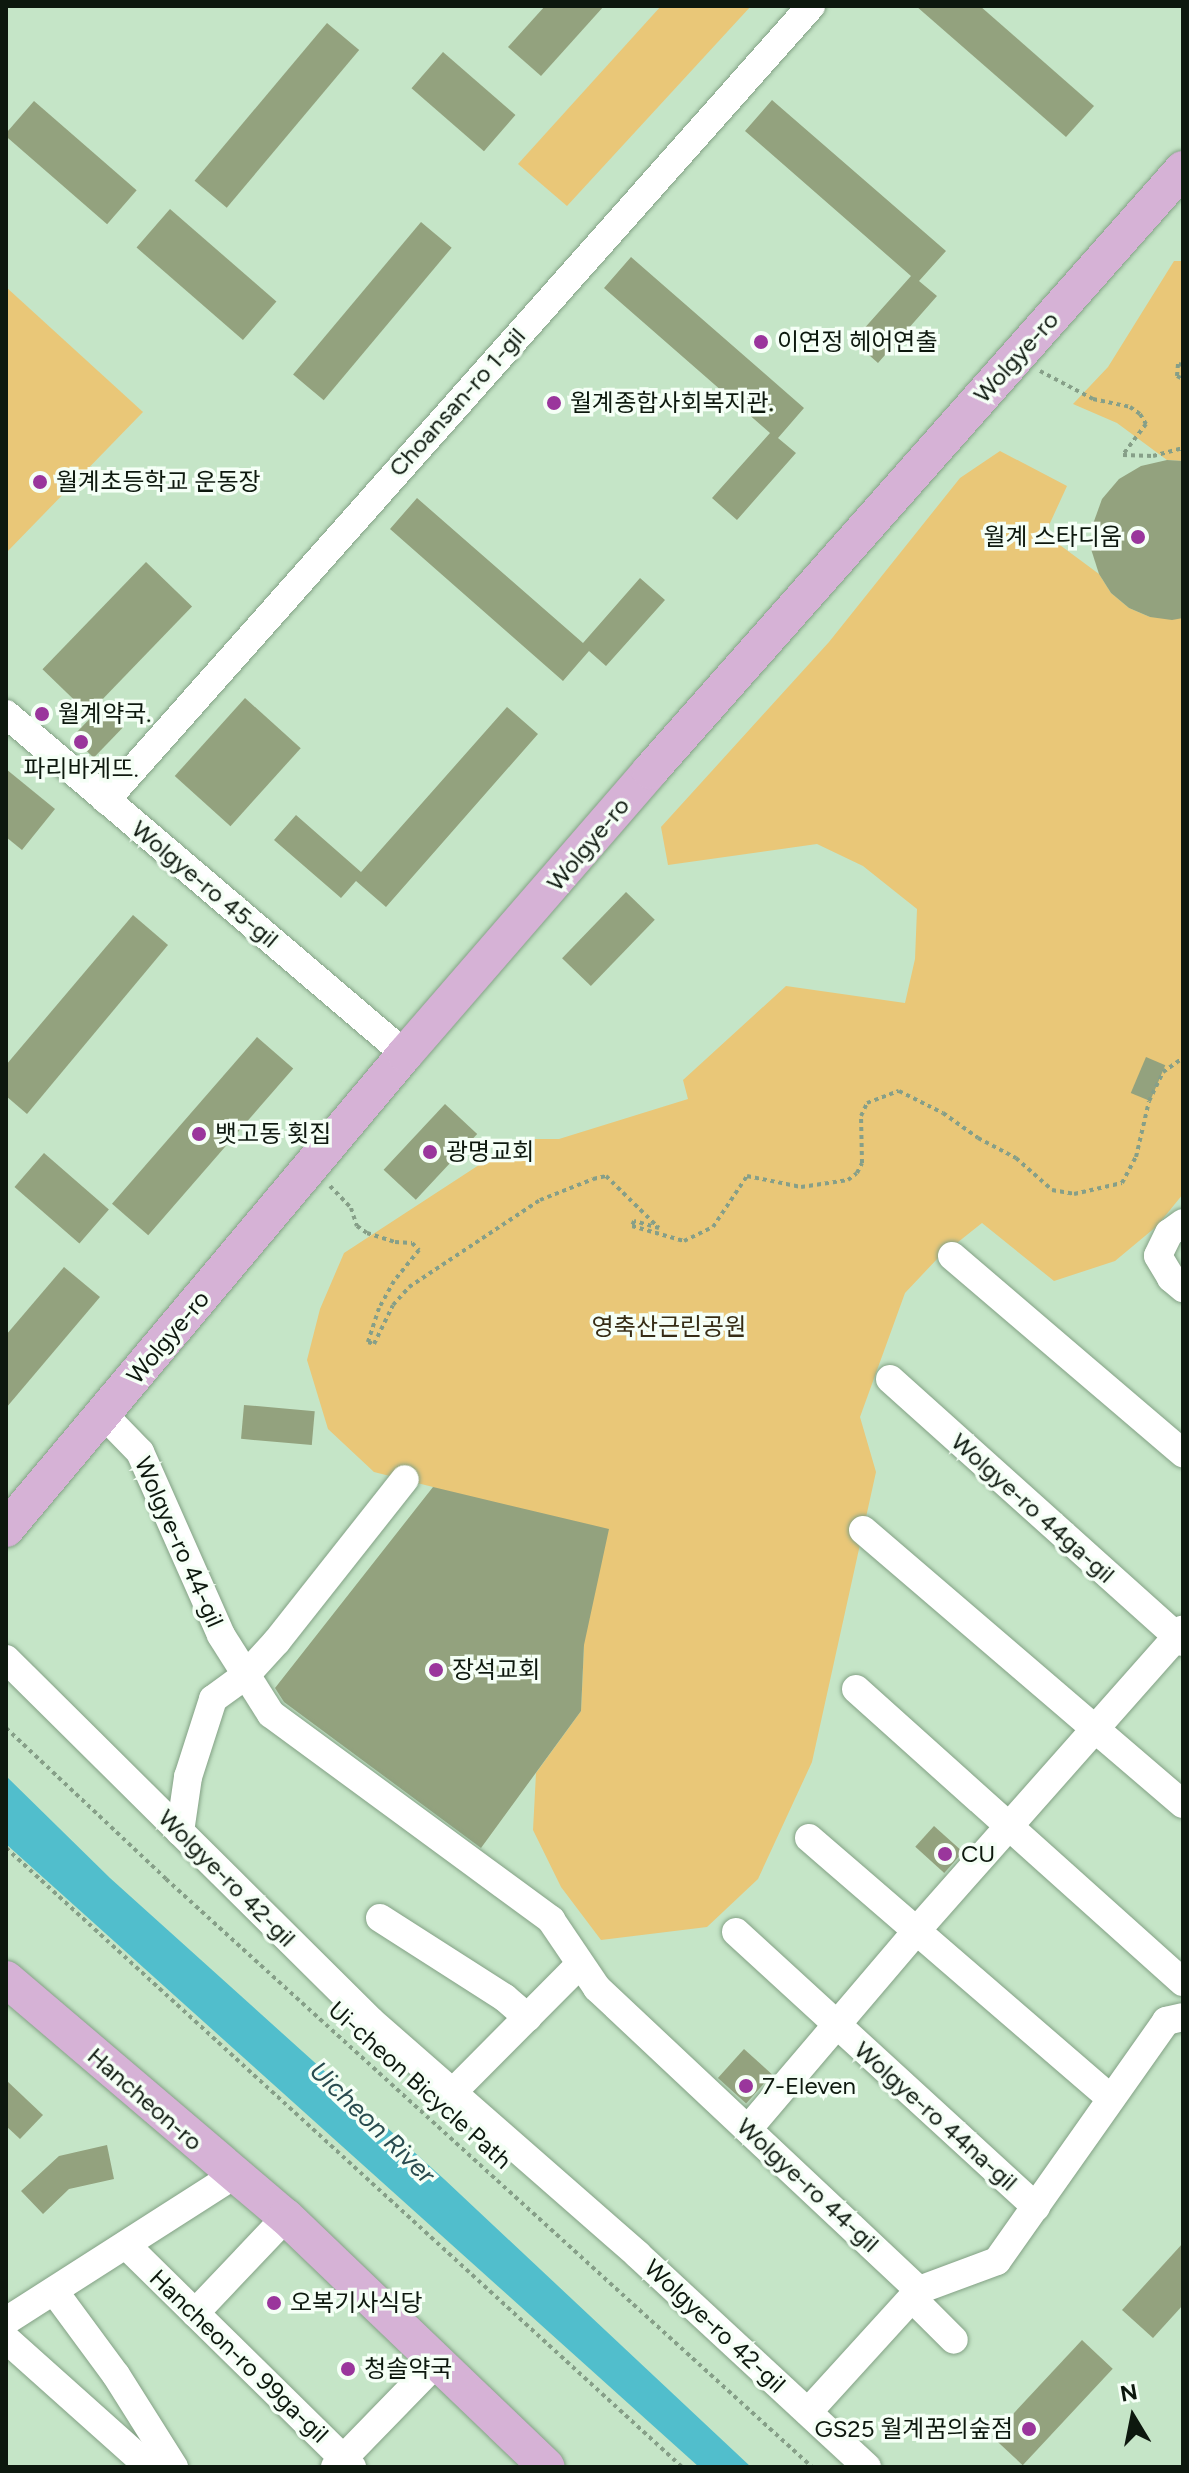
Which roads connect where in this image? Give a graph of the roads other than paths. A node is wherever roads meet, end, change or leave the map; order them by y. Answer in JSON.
{"nodes":[{"id":1,"x":811,"y":6,"type":"edge"},
{"id":2,"x":1183,"y":169,"type":"edge"},
{"id":3,"x":6,"y":714,"type":"edge"},
{"id":4,"x":106,"y":800,"type":"junction"},
{"id":5,"x":405,"y":1054,"type":"junction"},
{"id":6,"x":1183,"y":1223,"type":"edge"},
{"id":7,"x":952,"y":1256,"type":"dead end"},
{"id":8,"x":1183,"y":1288,"type":"edge"},
{"id":9,"x":890,"y":1379,"type":"dead end"},
{"id":10,"x":103,"y":1414,"type":"junction"},
{"id":11,"x":1183,"y":1453,"type":"edge"},
{"id":12,"x":405,"y":1479,"type":"dead end"},
{"id":13,"x":6,"y":1529,"type":"edge"},
{"id":14,"x":863,"y":1530,"type":"dead end"},
{"id":15,"x":1181,"y":1636,"type":"edge"},
{"id":16,"x":6,"y":1659,"type":"edge"},
{"id":17,"x":246,"y":1675,"type":"junction"},
{"id":18,"x":856,"y":1689,"type":"dead end"},
{"id":19,"x":1096,"y":1731,"type":"junction"},
{"id":20,"x":1183,"y":1804,"type":"edge"},
{"id":21,"x":1008,"y":1828,"type":"junction"},
{"id":22,"x":180,"y":1832,"type":"junction"},
{"id":23,"x":809,"y":1838,"type":"dead end"},
{"id":24,"x":380,"y":1918,"type":"dead end"},
{"id":25,"x":918,"y":1929,"type":"junction"},
{"id":26,"x":736,"y":1932,"type":"dead end"},
{"id":27,"x":580,"y":1964,"type":"junction"},
{"id":28,"x":6,"y":1979,"type":"edge"},
{"id":29,"x":1183,"y":1982,"type":"edge"},
{"id":30,"x":1183,"y":2017,"type":"edge"},
{"id":31,"x":528,"y":2018,"type":"junction"},
{"id":32,"x":836,"y":2025,"type":"junction"},
{"id":33,"x":453,"y":2092,"type":"junction"},
{"id":34,"x":1109,"y":2097,"type":"junction"},
{"id":35,"x":748,"y":2129,"type":"junction"},
{"id":36,"x":234,"y":2175,"type":"junction"},
{"id":37,"x":1036,"y":2207,"type":"junction"},
{"id":38,"x":286,"y":2217,"type":"junction"},
{"id":39,"x":126,"y":2245,"type":"junction"},
{"id":40,"x":54,"y":2291,"type":"junction"},
{"id":41,"x":916,"y":2294,"type":"junction"},
{"id":42,"x":195,"y":2313,"type":"junction"},
{"id":43,"x":6,"y":2321,"type":"edge"},
{"id":44,"x":6,"y":2339,"type":"edge"},
{"id":45,"x":954,"y":2340,"type":"dead end"},
{"id":46,"x":436,"y":2363,"type":"junction"},
{"id":47,"x":808,"y":2412,"type":"junction"},
{"id":48,"x":343,"y":2464,"type":"edge"},
{"id":49,"x":167,"y":2466,"type":"edge"},
{"id":50,"x":547,"y":2467,"type":"edge"},
{"id":51,"x":867,"y":2467,"type":"edge"}],
"edges":[{"from":1,"to":4,"type":"street","name":"Choansan-ro 1-gil"},
{"from":2,"to":5,"type":"main road","name":"Wolgye-ro"},
{"from":3,"to":4,"type":"street","name":"Wolgye-ro 45-gil"},
{"from":4,"to":5,"type":"street","name":"Wolgye-ro 45-gil"},
{"from":5,"to":10,"type":"main road","name":"Wolgye-ro"},
{"from":6,"to":8,"type":"street"},
{"from":7,"to":11,"type":"street"},
{"from":9,"to":15,"type":"street","name":"Wolgye-ro 44ga-gil"},
{"from":10,"to":13,"type":"main road","name":"Wolgye-ro"},
{"from":10,"to":17,"type":"street","name":"Wolgye-ro 44-gil"},
{"from":12,"to":17,"type":"street"},
{"from":14,"to":19,"type":"street"},
{"from":15,"to":19,"type":"street","name":"Wolgye-ro 44ga-gil"},
{"from":16,"to":22,"type":"street","name":"Wolgye-ro 42-gil"},
{"from":17,"to":22,"type":"street"},
{"from":17,"to":27,"type":"street","name":"Wolgye-ro 44-gil"},
{"from":18,"to":21,"type":"street"},
{"from":19,"to":20,"type":"street"},
{"from":19,"to":21,"type":"street","name":"Wolgye-ro 44ga-gil"},
{"from":21,"to":25,"type":"street","name":"Wolgye-ro 44ga-gil"},
{"from":21,"to":29,"type":"street"},
{"from":22,"to":33,"type":"street","name":"Wolgye-ro 42-gil"},
{"from":23,"to":25,"type":"street"},
{"from":24,"to":31,"type":"street"},
{"from":25,"to":32,"type":"street","name":"Wolgye-ro 44ga-gil"},
{"from":25,"to":34,"type":"street"},
{"from":26,"to":32,"type":"street"},
{"from":27,"to":31,"type":"street"},
{"from":27,"to":35,"type":"street","name":"Wolgye-ro 44-gil"},
{"from":28,"to":36,"type":"main road","name":"Hancheon-ro"},
{"from":30,"to":34,"type":"street","name":"Wolgye-ro 44na-gil"},
{"from":31,"to":33,"type":"street"},
{"from":32,"to":35,"type":"street","name":"Wolgye-ro 44ga-gil"},
{"from":32,"to":37,"type":"street","name":"Wolgye-ro 44na-gil"},
{"from":33,"to":47,"type":"street","name":"Wolgye-ro 42-gil"},
{"from":34,"to":37,"type":"street","name":"Wolgye-ro 44na-gil"},
{"from":35,"to":41,"type":"street","name":"Wolgye-ro 44-gil"},
{"from":36,"to":38,"type":"main road","name":"Hancheon-ro"},
{"from":36,"to":39,"type":"street"},
{"from":37,"to":41,"type":"street","name":"Wolgye-ro 44na-gil"},
{"from":38,"to":42,"type":"street"},
{"from":38,"to":46,"type":"main road","name":"Hancheon-ro"},
{"from":39,"to":40,"type":"street"},
{"from":39,"to":42,"type":"street","name":"Hancheon-ro 99ga-gil"},
{"from":40,"to":43,"type":"street"},
{"from":40,"to":49,"type":"street"},
{"from":41,"to":45,"type":"street","name":"Wolgye-ro 44-gil"},
{"from":41,"to":47,"type":"street"},
{"from":42,"to":48,"type":"street","name":"Hancheon-ro 99ga-gil"},
{"from":44,"to":49,"type":"street"},
{"from":46,"to":48,"type":"street"},
{"from":46,"to":50,"type":"main road","name":"Hancheon-ro"},
{"from":47,"to":51,"type":"street","name":"Wolgye-ro 42-gil"}]}
